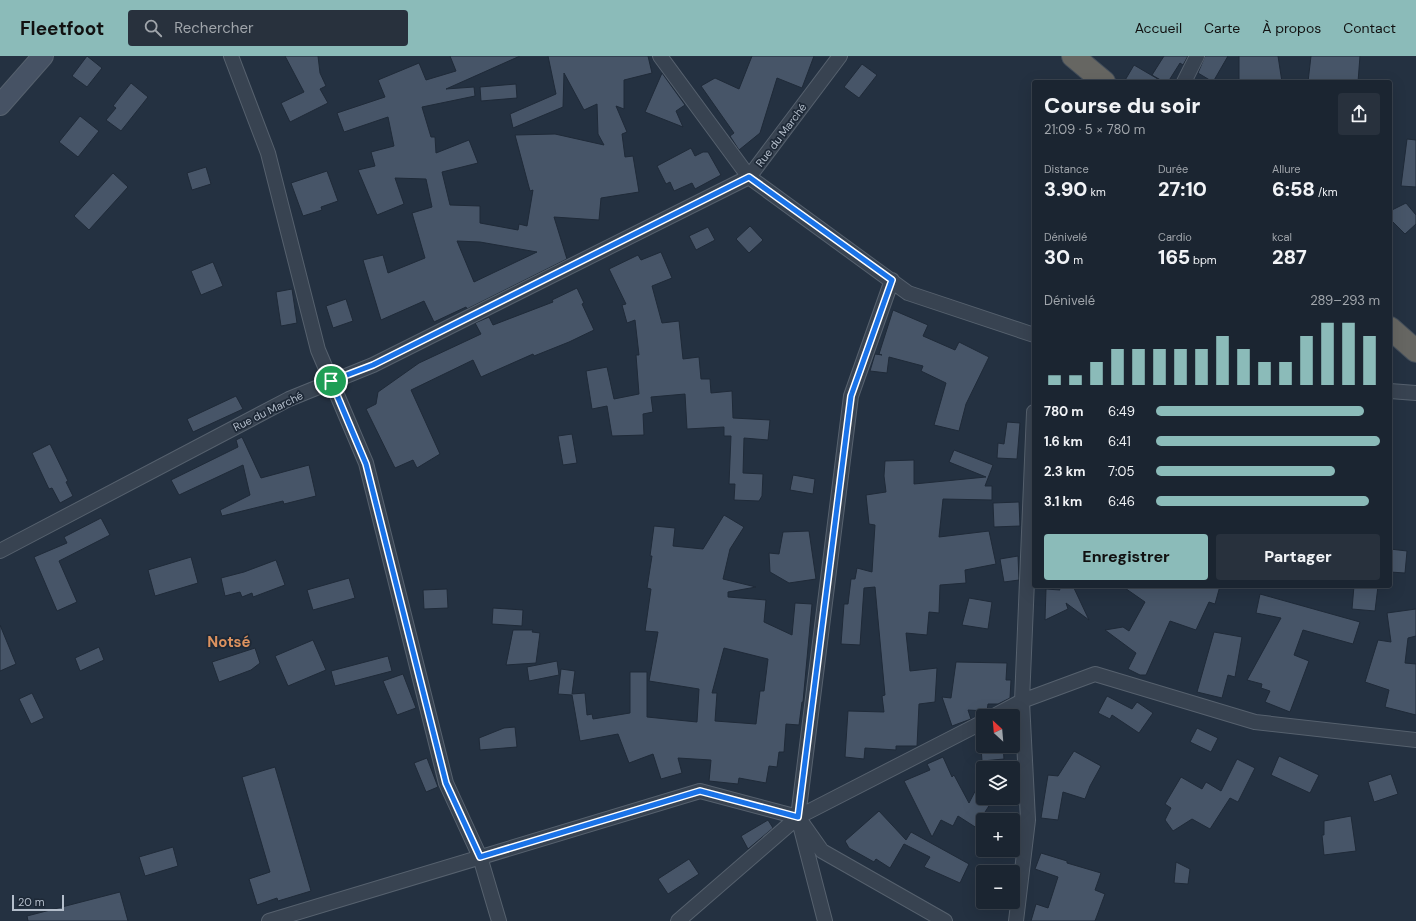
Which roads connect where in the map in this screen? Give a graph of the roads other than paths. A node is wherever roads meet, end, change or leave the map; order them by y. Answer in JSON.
{"nodes":[{"id":1,"x":43,"y":56,"type":"edge"},
{"id":2,"x":231,"y":56,"type":"edge"},
{"id":3,"x":660,"y":56,"type":"edge"},
{"id":4,"x":840,"y":56,"type":"edge"},
{"id":5,"x":1073,"y":56,"type":"edge"},
{"id":6,"x":1197,"y":56,"type":"edge"},
{"id":7,"x":1102,"y":80,"type":"edge"},
{"id":8,"x":1185,"y":80,"type":"edge"},
{"id":9,"x":0,"y":105,"type":"edge"},
{"id":10,"x":749,"y":177,"type":"junction"},
{"id":11,"x":892,"y":280,"type":"junction"},
{"id":12,"x":1392,"y":330,"type":"edge"},
{"id":13,"x":1032,"y":334,"type":"edge"},
{"id":14,"x":1416,"y":351,"type":"edge"},
{"id":15,"x":331,"y":381,"type":"junction"},
{"id":16,"x":1392,"y":391,"type":"edge"},
{"id":17,"x":1416,"y":392,"type":"edge"},
{"id":18,"x":1032,"y":460,"type":"edge"},
{"id":19,"x":0,"y":551,"type":"edge"},
{"id":20,"x":1022,"y":702,"type":"junction"},
{"id":21,"x":1008,"y":709,"type":"edge"},
{"id":22,"x":976,"y":726,"type":"edge"},
{"id":23,"x":1416,"y":740,"type":"edge"},
{"id":24,"x":798,"y":817,"type":"junction"},
{"id":25,"x":480,"y":857,"type":"junction"},
{"id":26,"x":269,"y":921,"type":"edge"},
{"id":27,"x":499,"y":921,"type":"edge"},
{"id":28,"x":678,"y":921,"type":"edge"},
{"id":29,"x":825,"y":921,"type":"edge"},
{"id":30,"x":945,"y":921,"type":"edge"},
{"id":31,"x":1016,"y":921,"type":"edge"}],
"edges":[{"from":1,"to":9,"type":"main road"},
{"from":2,"to":15,"type":"street"},
{"from":3,"to":10,"type":"street"},
{"from":4,"to":10,"type":"street","name":"Rue du Marché"},
{"from":5,"to":7,"type":"highway"},
{"from":6,"to":8,"type":"street"},
{"from":10,"to":11,"type":"street"},
{"from":10,"to":15,"type":"street","name":"Rue du Marché"},
{"from":11,"to":13,"type":"street"},
{"from":11,"to":24,"type":"street"},
{"from":12,"to":14,"type":"highway"},
{"from":15,"to":19,"type":"street","name":"Rue du Marché"},
{"from":15,"to":25,"type":"street"},
{"from":16,"to":17,"type":"street"},
{"from":18,"to":20,"type":"street"},
{"from":20,"to":21,"type":"street"},
{"from":20,"to":23,"type":"street"},
{"from":20,"to":31,"type":"street"},
{"from":22,"to":24,"type":"street"},
{"from":24,"to":25,"type":"street"},
{"from":24,"to":28,"type":"street"},
{"from":24,"to":29,"type":"street"},
{"from":24,"to":30,"type":"street"},
{"from":25,"to":26,"type":"street"},
{"from":25,"to":27,"type":"street"}]}
